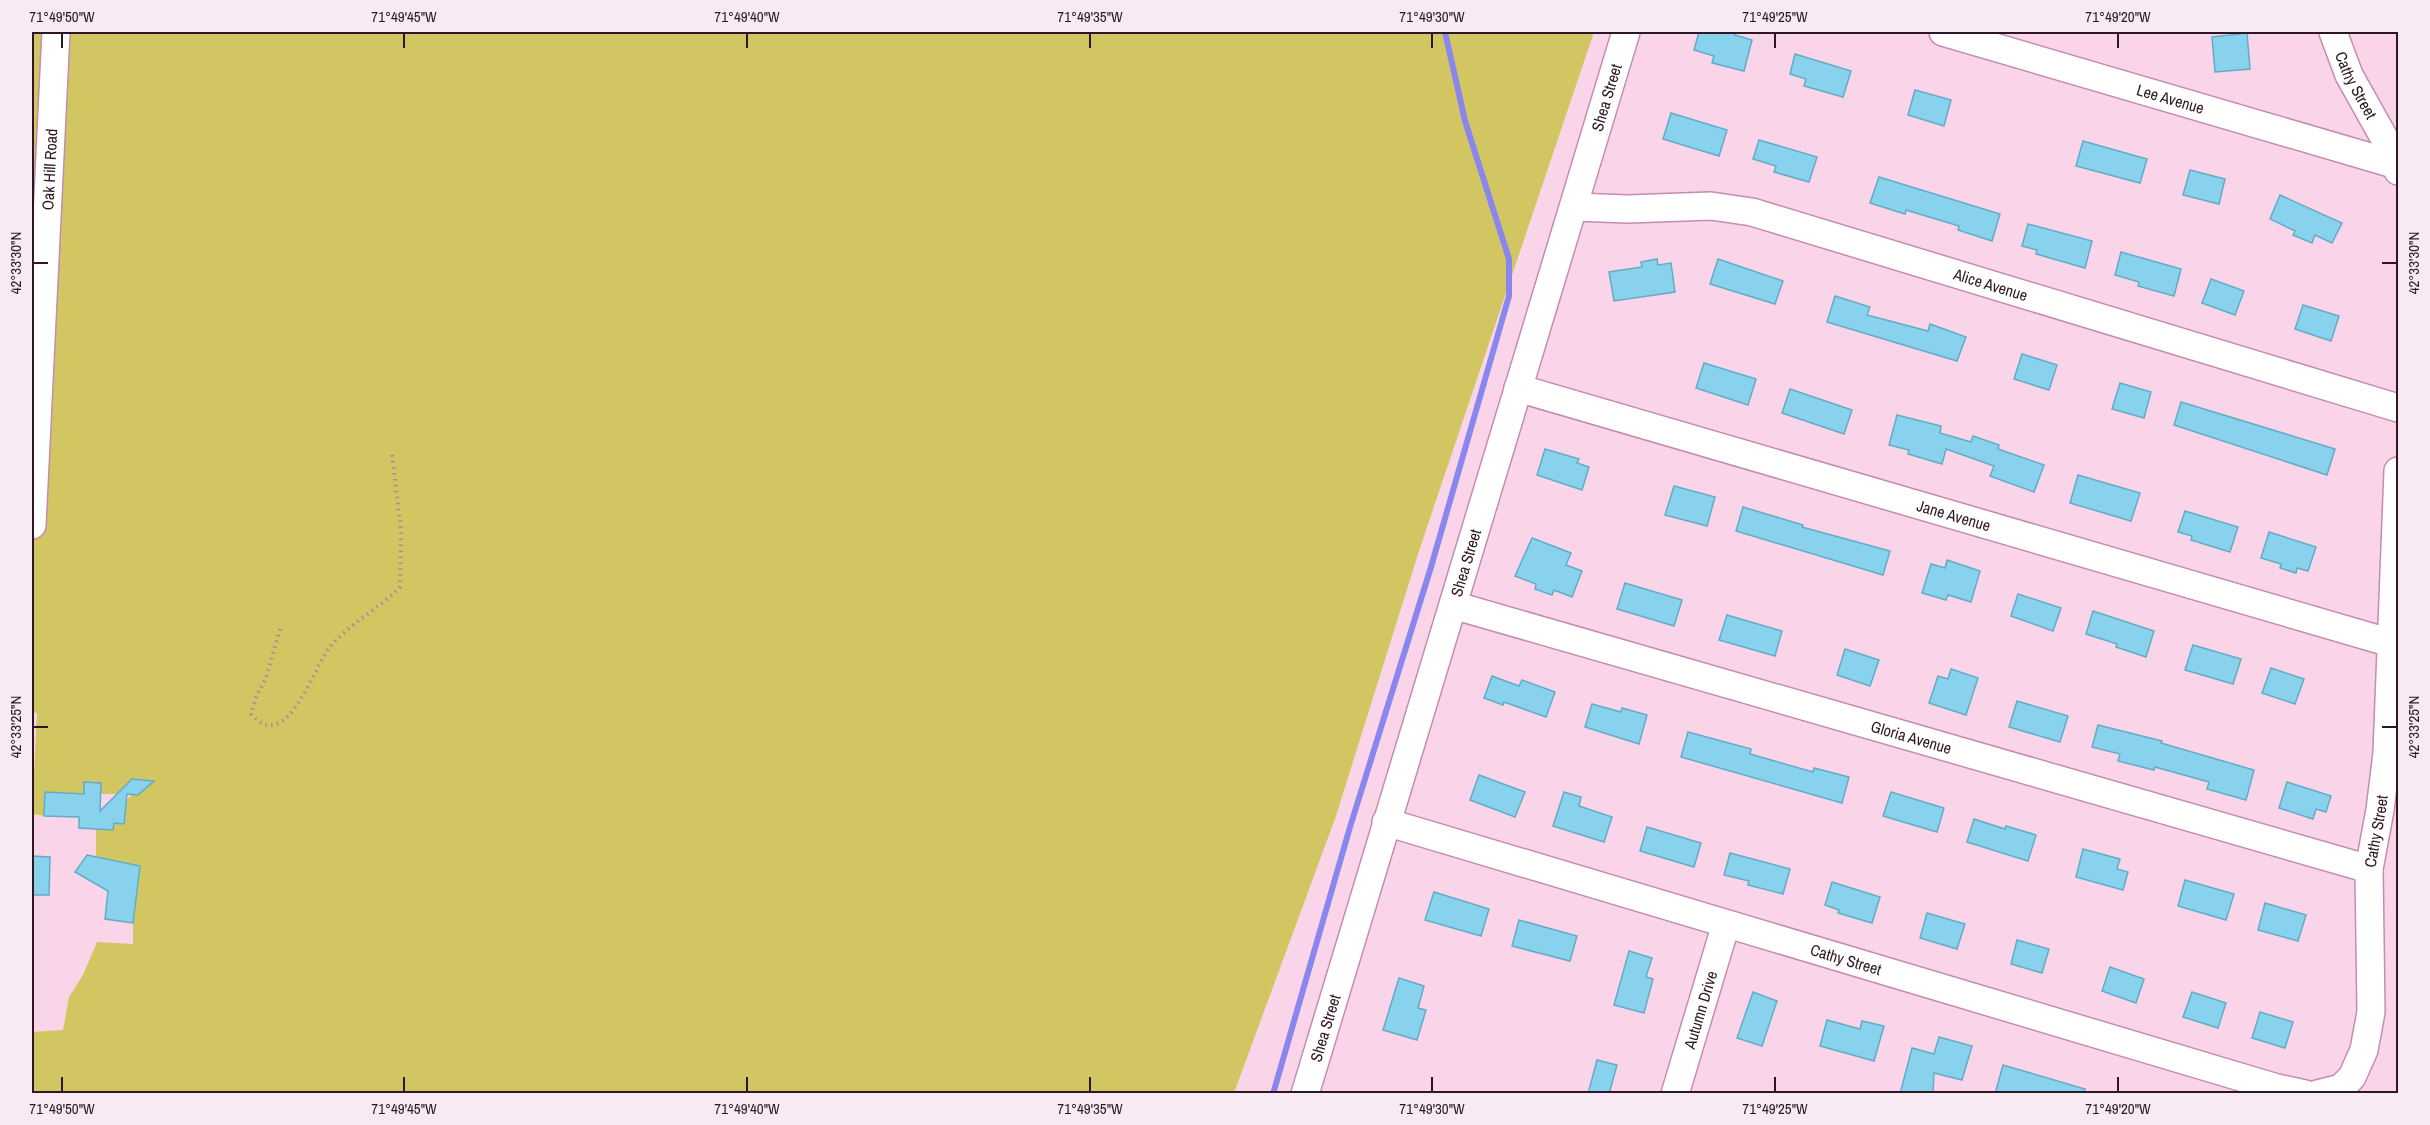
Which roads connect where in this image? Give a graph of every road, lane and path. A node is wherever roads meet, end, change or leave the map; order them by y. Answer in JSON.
{"nodes":[{"id":1,"x":56,"y":32,"type":"edge"},
{"id":2,"x":1626,"y":32,"type":"edge"},
{"id":3,"x":1943,"y":32,"type":"edge"},
{"id":4,"x":2334,"y":32,"type":"edge"},
{"id":5,"x":2398,"y":168,"type":"edge"},
{"id":6,"x":1574,"y":207,"type":"junction"},
{"id":7,"x":1518,"y":388,"type":"junction"},
{"id":8,"x":2398,"y":408,"type":"edge"},
{"id":9,"x":392,"y":454,"type":"dead end"},
{"id":10,"x":2398,"y":471,"type":"edge"},
{"id":11,"x":32,"y":525,"type":"edge"},
{"id":12,"x":1452,"y":605,"type":"junction"},
{"id":13,"x":280,"y":629,"type":"dead end"},
{"id":14,"x":2391,"y":643,"type":"junction"},
{"id":15,"x":1386,"y":822,"type":"junction"},
{"id":16,"x":2369,"y":869,"type":"junction"},
{"id":17,"x":1726,"y":924,"type":"junction"},
{"id":18,"x":1305,"y":1094,"type":"edge"},
{"id":19,"x":1675,"y":1094,"type":"edge"},
{"id":20,"x":2305,"y":1094,"type":"edge"},
{"id":21,"x":2317,"y":1094,"type":"edge"}],
"edges":[{"from":1,"to":11,"type":"street","name":"Oak Hill Road"},
{"from":2,"to":6,"type":"street","name":"Shea Street"},
{"from":3,"to":5,"type":"street","name":"Lee Avenue"},
{"from":4,"to":5,"type":"street","name":"Cathy Street"},
{"from":6,"to":7,"type":"street","name":"Shea Street"},
{"from":6,"to":8,"type":"street","name":"Alice Avenue"},
{"from":7,"to":12,"type":"street","name":"Shea Street"},
{"from":7,"to":14,"type":"street","name":"Jane Avenue"},
{"from":9,"to":13,"type":"path"},
{"from":10,"to":14,"type":"street","name":"Cathy Street"},
{"from":12,"to":15,"type":"street","name":"Shea Street"},
{"from":12,"to":16,"type":"street","name":"Gloria Avenue"},
{"from":14,"to":16,"type":"street","name":"Cathy Street"},
{"from":15,"to":17,"type":"street","name":"Cathy Street"},
{"from":15,"to":18,"type":"street","name":"Shea Street"},
{"from":16,"to":21,"type":"street","name":"Cathy Street"},
{"from":17,"to":19,"type":"street","name":"Autumn Drive"},
{"from":17,"to":20,"type":"street","name":"Cathy Street"}]}
